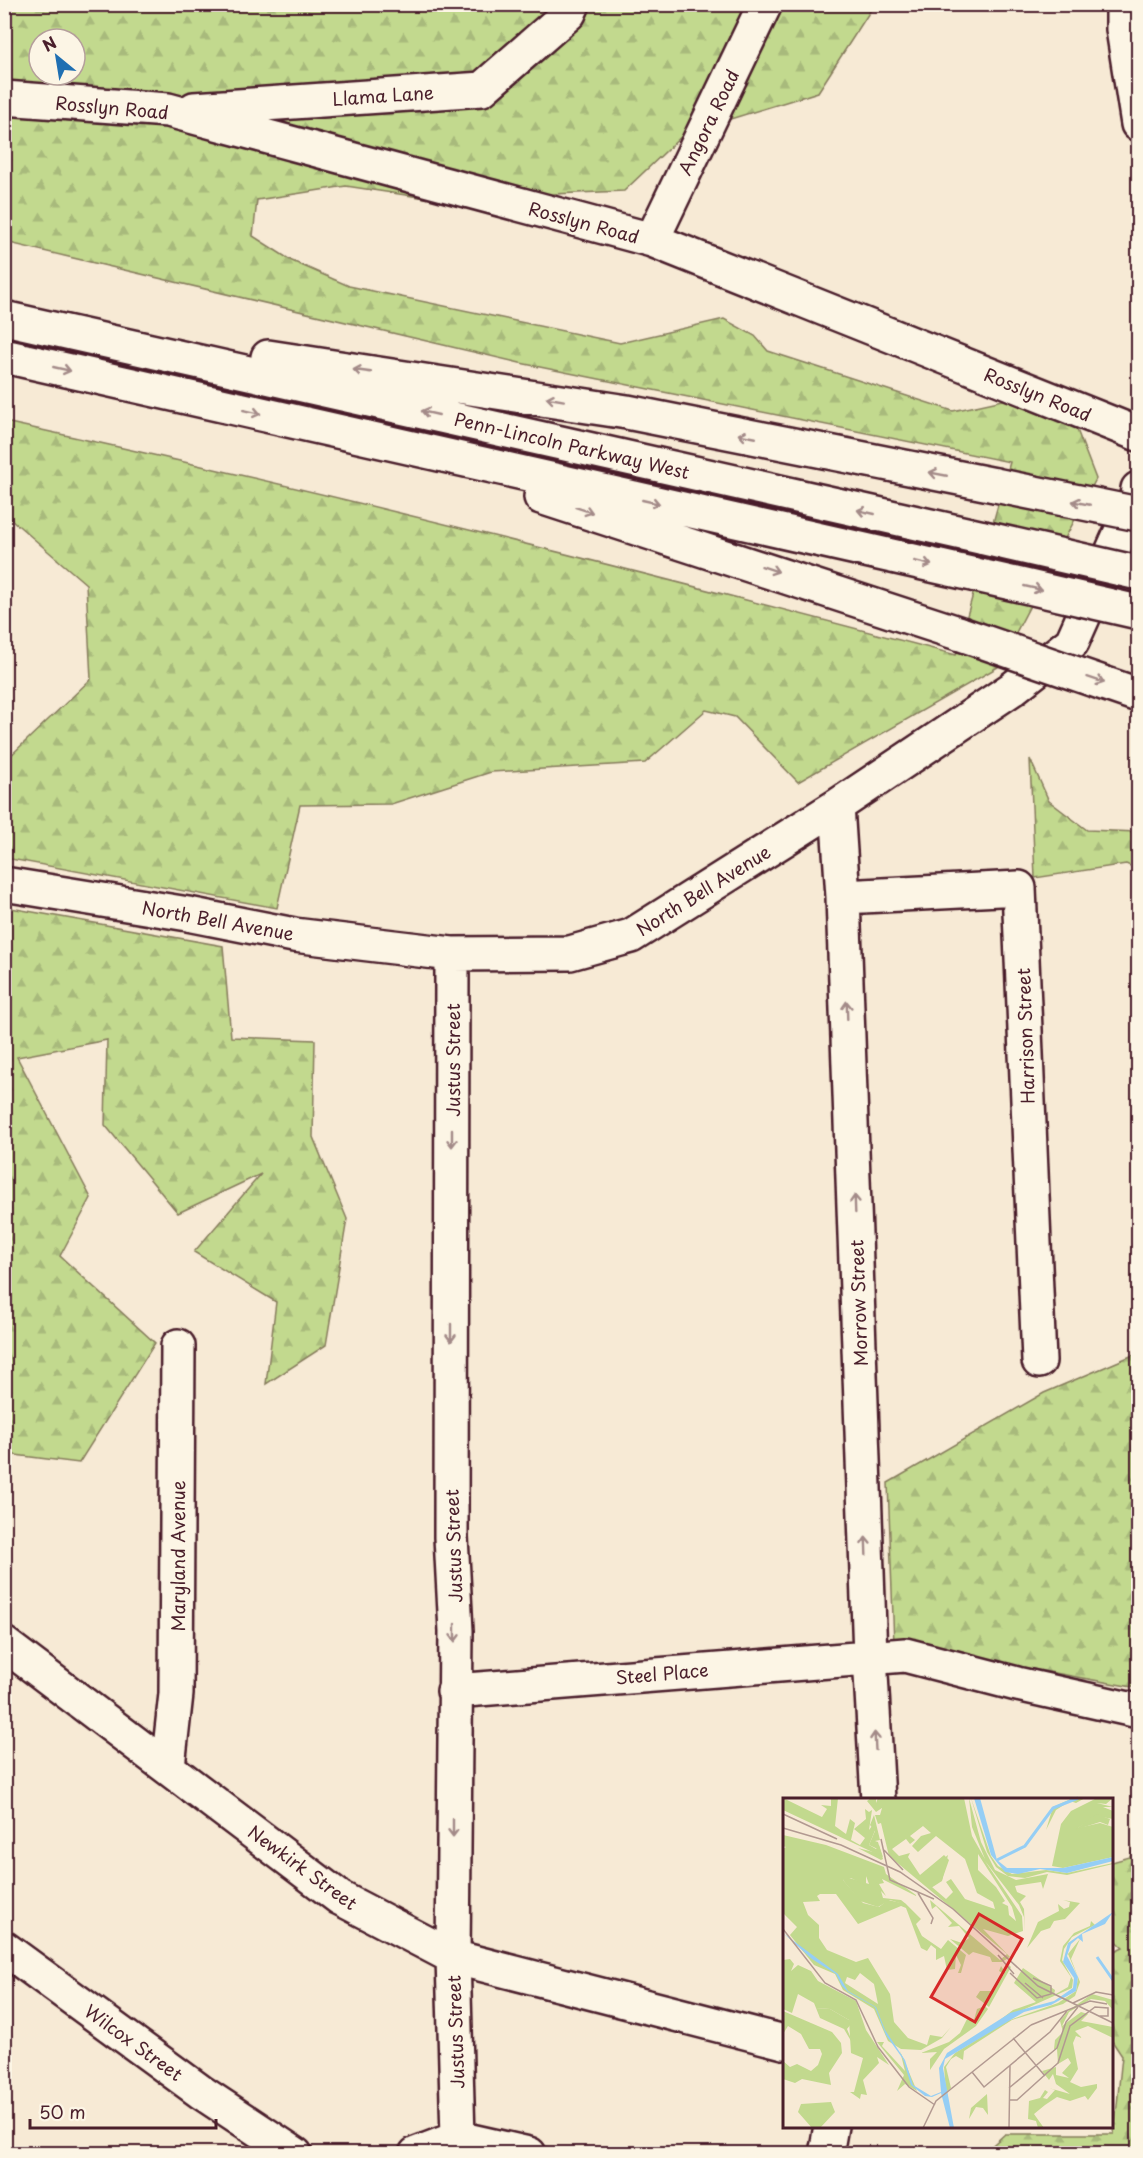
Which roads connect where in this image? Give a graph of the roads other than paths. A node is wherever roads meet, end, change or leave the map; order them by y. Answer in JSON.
{"nodes":[{"id":1,"x":765,"y":4,"type":"edge"},
{"id":2,"x":1123,"y":4,"type":"edge"},
{"id":3,"x":563,"y":7,"type":"edge"},
{"id":4,"x":4,"y":98,"type":"edge"},
{"id":5,"x":168,"y":110,"type":"junction"},
{"id":6,"x":1138,"y":124,"type":"edge"},
{"id":7,"x":652,"y":240,"type":"junction"},
{"id":8,"x":13,"y":320,"type":"edge"},
{"id":9,"x":4,"y":356,"type":"edge"},
{"id":10,"x":328,"y":429,"type":"junction"},
{"id":11,"x":1138,"y":434,"type":"edge"},
{"id":12,"x":1138,"y":489,"type":"edge"},
{"id":13,"x":1138,"y":514,"type":"edge"},
{"id":14,"x":1138,"y":573,"type":"edge"},
{"id":15,"x":1138,"y":612,"type":"edge"},
{"id":16,"x":1138,"y":694,"type":"edge"},
{"id":17,"x":837,"y":806,"type":"junction"},
{"id":18,"x":4,"y":885,"type":"edge"},
{"id":19,"x":843,"y":897,"type":"junction"},
{"id":20,"x":452,"y":954,"type":"junction"},
{"id":21,"x":178,"y":1346,"type":"dead end"},
{"id":22,"x":1039,"y":1361,"type":"dead end"},
{"id":23,"x":4,"y":1644,"type":"edge"},
{"id":24,"x":870,"y":1656,"type":"junction"},
{"id":25,"x":454,"y":1691,"type":"junction"},
{"id":26,"x":1138,"y":1711,"type":"edge"},
{"id":27,"x":168,"y":1766,"type":"junction"},
{"id":28,"x":878,"y":1798,"type":"edge"},
{"id":29,"x":4,"y":1948,"type":"edge"},
{"id":30,"x":453,"y":1957,"type":"junction"},
{"id":31,"x":783,"y":2042,"type":"edge"},
{"id":32,"x":831,"y":2128,"type":"edge"},
{"id":33,"x":458,"y":2139,"type":"junction"},
{"id":34,"x":295,"y":2154,"type":"edge"},
{"id":35,"x":416,"y":2154,"type":"edge"},
{"id":36,"x":529,"y":2154,"type":"edge"},
{"id":37,"x":826,"y":2154,"type":"edge"}],
"edges":[{"from":1,"to":7,"type":"main road","name":"Angora Road"},
{"from":2,"to":6,"type":"main road"},
{"from":3,"to":5,"type":"main road","name":"Llama Lane"},
{"from":4,"to":5,"type":"main road","name":"Rosslyn Road"},
{"from":5,"to":7,"type":"main road","name":"Rosslyn Road"},
{"from":7,"to":11,"type":"main road","name":"Rosslyn Road"},
{"from":13,"to":8,"type":"main road","one_way":true,"bridge":true},
{"from":14,"to":8,"type":"main road","name":"Penn-Lincoln Parkway West","one_way":true,"bridge":true},
{"from":9,"to":10,"type":"main road","name":"Penn-Lincoln Parkway West","one_way":true},
{"from":10,"to":15,"type":"main road","name":"Penn-Lincoln Parkway West","one_way":true,"bridge":true},
{"from":10,"to":16,"type":"main road","one_way":true,"bridge":true},
{"from":12,"to":17,"type":"main road","name":"North Bell Avenue"},
{"from":17,"to":19,"type":"main road","name":"Morrow Street"},
{"from":17,"to":20,"type":"main road","name":"North Bell Avenue"},
{"from":18,"to":20,"type":"main road","name":"North Bell Avenue"},
{"from":19,"to":22,"type":"main road","name":"Harrison Street"},
{"from":24,"to":19,"type":"main road","name":"Morrow Street","one_way":true},
{"from":20,"to":25,"type":"main road","name":"Justus Street","one_way":true},
{"from":21,"to":27,"type":"main road","name":"Maryland Avenue"},
{"from":23,"to":27,"type":"main road","name":"Newkirk Street"},
{"from":24,"to":25,"type":"main road","name":"Steel Place"},
{"from":24,"to":26,"type":"main road","name":"Steel Place"},
{"from":28,"to":24,"type":"main road","name":"Morrow Street","one_way":true},
{"from":25,"to":30,"type":"main road","name":"Justus Street","one_way":true},
{"from":27,"to":30,"type":"main road","name":"Newkirk Street"},
{"from":29,"to":34,"type":"main road","name":"Wilcox Street"},
{"from":30,"to":31,"type":"main road","name":"Newkirk Street"},
{"from":30,"to":33,"type":"main road","name":"Justus Street"},
{"from":32,"to":37,"type":"main road"},
{"from":33,"to":35,"type":"main road"},
{"from":33,"to":36,"type":"main road"}]}
